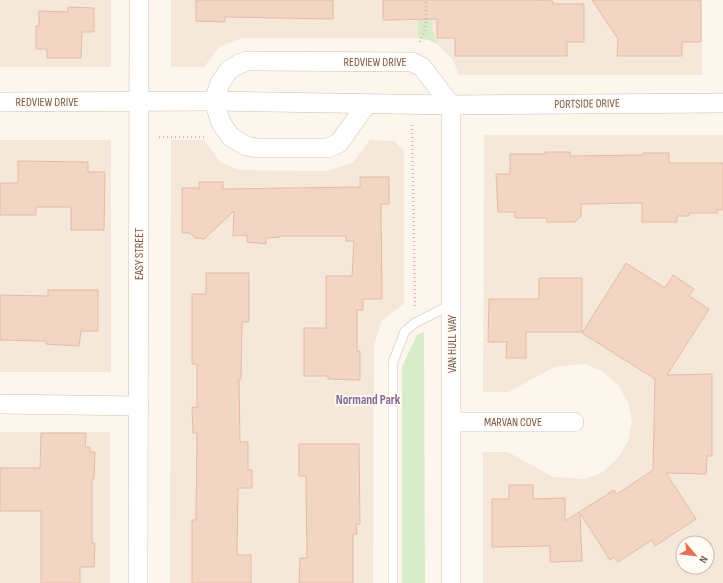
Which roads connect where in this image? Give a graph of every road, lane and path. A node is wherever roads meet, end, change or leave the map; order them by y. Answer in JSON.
{"nodes":[{"id":1,"x":139,"y":0,"type":"edge"},
{"id":2,"x":426,"y":0,"type":"edge"},
{"id":3,"x":412,"y":62,"type":"junction"},
{"id":4,"x":214,"y":101,"type":"junction"},
{"id":5,"x":0,"y":102,"type":"edge"},
{"id":6,"x":139,"y":102,"type":"junction"},
{"id":7,"x":723,"y":103,"type":"edge"},
{"id":8,"x":366,"y":104,"type":"junction"},
{"id":9,"x":412,"y":105,"type":"junction"},
{"id":10,"x":451,"y":106,"type":"junction"},
{"id":11,"x":139,"y":137,"type":"junction"},
{"id":12,"x":231,"y":137,"type":"junction"},
{"id":13,"x":452,"y":304,"type":"junction"},
{"id":14,"x":415,"y":323,"type":"junction"},
{"id":15,"x":0,"y":404,"type":"edge"},
{"id":16,"x":139,"y":406,"type":"junction"},
{"id":17,"x":452,"y":422,"type":"junction"},
{"id":18,"x":574,"y":422,"type":"dead end"},
{"id":19,"x":138,"y":583,"type":"edge"},
{"id":20,"x":393,"y":583,"type":"edge"},
{"id":21,"x":451,"y":583,"type":"edge"}],
"edges":[{"from":1,"to":6,"type":"street","name":"EASY STREET"},
{"from":2,"to":3,"type":"path"},
{"from":3,"to":4,"type":"street","name":"REDVIEW DRIVE"},
{"from":3,"to":10,"type":"street","name":"REDVIEW DRIVE"},
{"from":4,"to":6,"type":"street","name":"REDVIEW DRIVE"},
{"from":4,"to":8,"type":"street","name":"REDVIEW DRIVE"},
{"from":4,"to":12,"type":"street"},
{"from":5,"to":6,"type":"street","name":"REDVIEW DRIVE"},
{"from":6,"to":11,"type":"street","name":"EASY STREET"},
{"from":7,"to":10,"type":"street","name":"PORTSIDE DRIVE"},
{"from":8,"to":9,"type":"street","name":"REDVIEW DRIVE"},
{"from":8,"to":12,"type":"street"},
{"from":9,"to":10,"type":"street","name":"REDVIEW DRIVE"},
{"from":9,"to":14,"type":"path"},
{"from":10,"to":13,"type":"street","name":"VAN HULL WAY"},
{"from":11,"to":12,"type":"path"},
{"from":11,"to":16,"type":"street","name":"EASY STREET"},
{"from":13,"to":14,"type":"lane"},
{"from":13,"to":17,"type":"street","name":"VAN HULL WAY"},
{"from":14,"to":20,"type":"lane"},
{"from":15,"to":16,"type":"street"},
{"from":16,"to":19,"type":"street","name":"EASY STREET"},
{"from":17,"to":18,"type":"street","name":"MARVAN COVE"},
{"from":17,"to":21,"type":"street","name":"VAN HULL WAY"}]}
